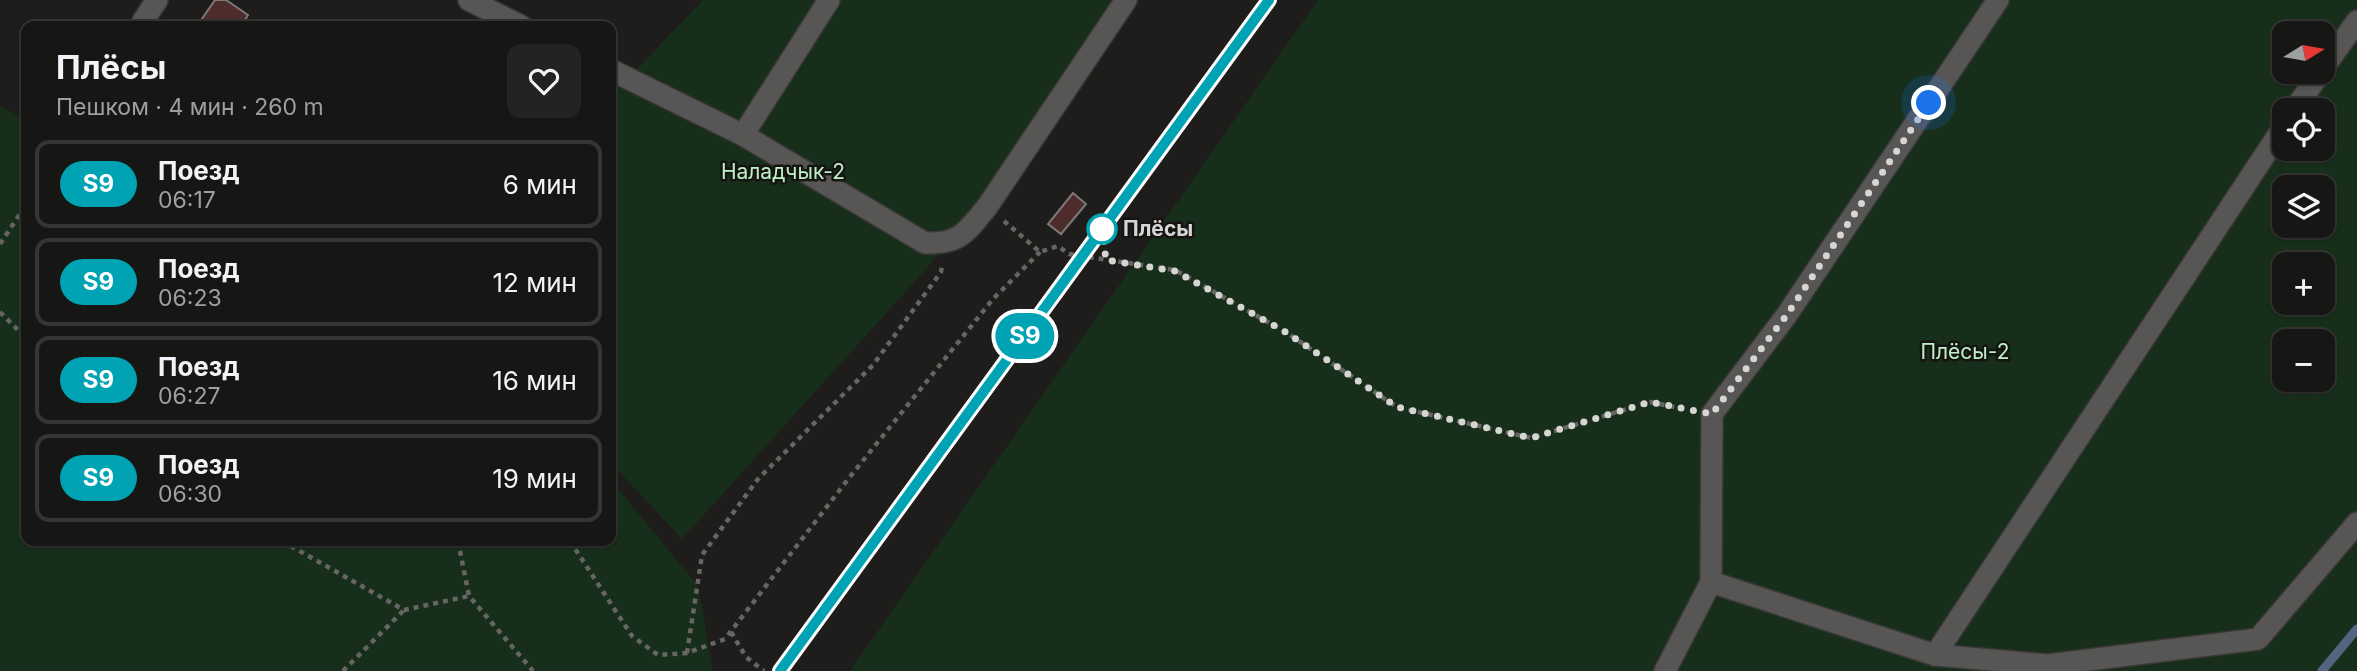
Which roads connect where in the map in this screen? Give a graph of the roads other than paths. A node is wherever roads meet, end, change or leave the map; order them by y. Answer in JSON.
{"nodes":[{"id":1,"x":158,"y":0,"type":"edge"},
{"id":2,"x":468,"y":0,"type":"edge"},
{"id":3,"x":829,"y":0,"type":"edge"},
{"id":4,"x":1126,"y":0,"type":"edge"},
{"id":5,"x":1998,"y":0,"type":"edge"},
{"id":6,"x":143,"y":21,"type":"dead end"},
{"id":7,"x":510,"y":21,"type":"edge"},
{"id":8,"x":2357,"y":21,"type":"edge"},
{"id":9,"x":2335,"y":52,"type":"edge"},
{"id":10,"x":616,"y":72,"type":"edge"},
{"id":11,"x":743,"y":135,"type":"junction"},
{"id":12,"x":2272,"y":144,"type":"edge"},
{"id":13,"x":2357,"y":523,"type":"edge"},
{"id":14,"x":1711,"y":582,"type":"junction"},
{"id":15,"x":1935,"y":655,"type":"junction"},
{"id":16,"x":1665,"y":671,"type":"edge"}],
"edges":[{"from":1,"to":6,"type":"street"},
{"from":2,"to":7,"type":"street"},
{"from":3,"to":11,"type":"street"},
{"from":4,"to":11,"type":"street"},
{"from":5,"to":14,"type":"street"},
{"from":8,"to":9,"type":"street"},
{"from":10,"to":11,"type":"street"},
{"from":12,"to":15,"type":"street"},
{"from":13,"to":15,"type":"street"},
{"from":14,"to":15,"type":"street"},
{"from":14,"to":16,"type":"street"}]}
